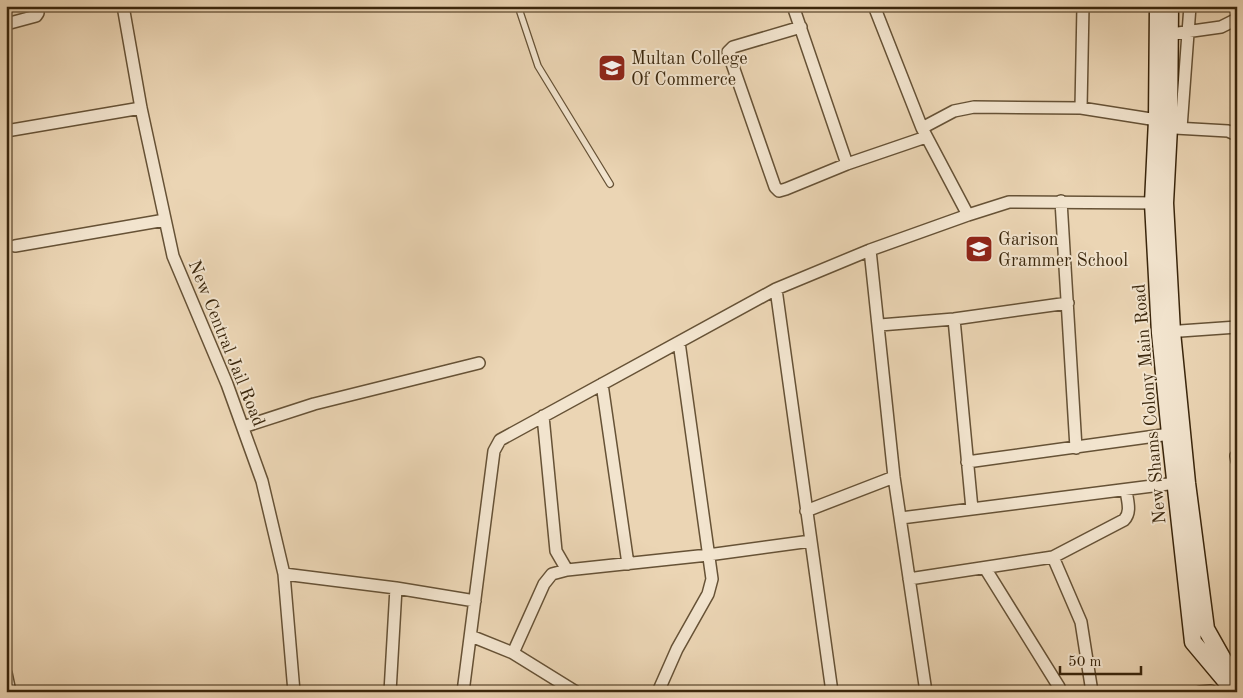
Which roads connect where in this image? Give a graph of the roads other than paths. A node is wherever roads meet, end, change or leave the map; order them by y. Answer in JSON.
{"nodes":[{"id":1,"x":38,"y":6,"type":"edge"},
{"id":2,"x":123,"y":6,"type":"edge"},
{"id":3,"x":518,"y":6,"type":"edge"},
{"id":4,"x":793,"y":6,"type":"edge"},
{"id":5,"x":874,"y":6,"type":"edge"},
{"id":6,"x":1083,"y":6,"type":"edge"},
{"id":7,"x":1158,"y":6,"type":"edge"},
{"id":8,"x":1170,"y":6,"type":"edge"},
{"id":9,"x":1190,"y":6,"type":"edge"},
{"id":10,"x":6,"y":19,"type":"edge"},
{"id":11,"x":1237,"y":19,"type":"edge"},
{"id":12,"x":801,"y":27,"type":"junction"},
{"id":13,"x":1190,"y":32,"type":"junction"},
{"id":14,"x":1163,"y":35,"type":"junction"},
{"id":15,"x":141,"y":108,"type":"junction"},
{"id":16,"x":1081,"y":108,"type":"junction"},
{"id":17,"x":1166,"y":125,"type":"junction"},
{"id":18,"x":6,"y":131,"type":"edge"},
{"id":19,"x":924,"y":133,"type":"junction"},
{"id":20,"x":1237,"y":135,"type":"edge"},
{"id":21,"x":847,"y":164,"type":"junction"},
{"id":22,"x":610,"y":184,"type":"dead end"},
{"id":23,"x":1061,"y":201,"type":"junction"},
{"id":24,"x":1159,"y":203,"type":"junction"},
{"id":25,"x":968,"y":215,"type":"junction"},
{"id":26,"x":165,"y":220,"type":"junction"},
{"id":27,"x":15,"y":246,"type":"dead end"},
{"id":28,"x":870,"y":250,"type":"junction"},
{"id":29,"x":776,"y":289,"type":"junction"},
{"id":30,"x":1068,"y":303,"type":"junction"},
{"id":31,"x":954,"y":318,"type":"junction"},
{"id":32,"x":880,"y":325,"type":"junction"},
{"id":33,"x":1237,"y":327,"type":"edge"},
{"id":34,"x":1166,"y":332,"type":"junction"},
{"id":35,"x":678,"y":342,"type":"junction"},
{"id":36,"x":479,"y":363,"type":"dead end"},
{"id":37,"x":602,"y":384,"type":"junction"},
{"id":38,"x":543,"y":416,"type":"junction"},
{"id":39,"x":243,"y":427,"type":"junction"},
{"id":40,"x":1170,"y":434,"type":"junction"},
{"id":41,"x":1076,"y":448,"type":"junction"},
{"id":42,"x":1236,"y":456,"type":"edge"},
{"id":43,"x":1237,"y":461,"type":"edge"},
{"id":44,"x":967,"y":462,"type":"junction"},
{"id":45,"x":894,"y":477,"type":"junction"},
{"id":46,"x":1176,"y":483,"type":"junction"},
{"id":47,"x":1126,"y":490,"type":"junction"},
{"id":48,"x":972,"y":509,"type":"junction"},
{"id":49,"x":806,"y":511,"type":"junction"},
{"id":50,"x":901,"y":518,"type":"junction"},
{"id":51,"x":811,"y":541,"type":"junction"},
{"id":52,"x":708,"y":555,"type":"junction"},
{"id":53,"x":1053,"y":557,"type":"junction"},
{"id":54,"x":628,"y":564,"type":"junction"},
{"id":55,"x":985,"y":568,"type":"junction"},
{"id":56,"x":567,"y":570,"type":"junction"},
{"id":57,"x":284,"y":574,"type":"junction"},
{"id":58,"x":909,"y":579,"type":"junction"},
{"id":59,"x":396,"y":588,"type":"junction"},
{"id":60,"x":475,"y":602,"type":"junction"},
{"id":61,"x":470,"y":636,"type":"junction"},
{"id":62,"x":513,"y":653,"type":"junction"},
{"id":63,"x":6,"y":673,"type":"edge"},
{"id":64,"x":1237,"y":675,"type":"edge"},
{"id":65,"x":1059,"y":687,"type":"dead end"},
{"id":66,"x":10,"y":692,"type":"edge"},
{"id":67,"x":294,"y":692,"type":"edge"},
{"id":68,"x":390,"y":692,"type":"edge"},
{"id":69,"x":463,"y":692,"type":"edge"},
{"id":70,"x":576,"y":692,"type":"edge"},
{"id":71,"x":658,"y":692,"type":"edge"},
{"id":72,"x":832,"y":692,"type":"edge"},
{"id":73,"x":926,"y":692,"type":"edge"},
{"id":74,"x":1092,"y":692,"type":"edge"},
{"id":75,"x":1235,"y":692,"type":"edge"}],
"edges":[{"from":1,"to":10,"type":"street"},
{"from":2,"to":15,"type":"street","name":"New Central Jail Road"},
{"from":3,"to":22,"type":"lane"},
{"from":4,"to":12,"type":"street"},
{"from":5,"to":19,"type":"street"},
{"from":6,"to":16,"type":"street"},
{"from":7,"to":14,"type":"main road","name":"New Shams Colony Main Road"},
{"from":8,"to":14,"type":"main road","name":"New Shams Colony Main Road"},
{"from":9,"to":13,"type":"street"},
{"from":11,"to":13,"type":"street"},
{"from":12,"to":21,"type":"street"},
{"from":12,"to":21,"type":"street"},
{"from":13,"to":14,"type":"street"},
{"from":13,"to":17,"type":"street"},
{"from":14,"to":17,"type":"main road","name":"New Shams Colony Main Road"},
{"from":15,"to":18,"type":"street"},
{"from":15,"to":26,"type":"street","name":"New Central Jail Road"},
{"from":16,"to":17,"type":"street"},
{"from":16,"to":19,"type":"street"},
{"from":17,"to":20,"type":"street"},
{"from":17,"to":24,"type":"main road","name":"New Shams Colony Main Road"},
{"from":19,"to":21,"type":"street"},
{"from":19,"to":25,"type":"street"},
{"from":23,"to":24,"type":"street"},
{"from":23,"to":25,"type":"street"},
{"from":23,"to":30,"type":"street"},
{"from":24,"to":34,"type":"main road","name":"New Shams Colony Main Road"},
{"from":25,"to":28,"type":"street"},
{"from":26,"to":27,"type":"street"},
{"from":26,"to":39,"type":"street","name":"New Central Jail Road"},
{"from":28,"to":29,"type":"street"},
{"from":28,"to":32,"type":"street"},
{"from":29,"to":35,"type":"street"},
{"from":29,"to":49,"type":"street"},
{"from":30,"to":31,"type":"street"},
{"from":30,"to":41,"type":"street"},
{"from":31,"to":32,"type":"street"},
{"from":31,"to":44,"type":"street"},
{"from":32,"to":45,"type":"street"},
{"from":33,"to":34,"type":"street"},
{"from":34,"to":40,"type":"main road","name":"New Shams Colony Main Road"},
{"from":34,"to":64,"type":"main road","name":"New Shams Colony Main Road"},
{"from":35,"to":37,"type":"street"},
{"from":35,"to":52,"type":"street"},
{"from":36,"to":39,"type":"street"},
{"from":37,"to":38,"type":"street"},
{"from":37,"to":54,"type":"street"},
{"from":38,"to":56,"type":"street"},
{"from":38,"to":60,"type":"street"},
{"from":39,"to":57,"type":"street","name":"New Central Jail Road"},
{"from":40,"to":41,"type":"street"},
{"from":40,"to":46,"type":"main road","name":"New Shams Colony Main Road"},
{"from":41,"to":44,"type":"street"},
{"from":42,"to":43,"type":"street"},
{"from":44,"to":48,"type":"street"},
{"from":45,"to":49,"type":"street"},
{"from":45,"to":50,"type":"street"},
{"from":46,"to":47,"type":"street"},
{"from":46,"to":75,"type":"main road","name":"New Shams Colony Main Road"},
{"from":47,"to":48,"type":"street"},
{"from":47,"to":53,"type":"street"},
{"from":48,"to":50,"type":"street"},
{"from":49,"to":51,"type":"street"},
{"from":50,"to":58,"type":"street"},
{"from":51,"to":52,"type":"street"},
{"from":51,"to":72,"type":"street"},
{"from":52,"to":54,"type":"street"},
{"from":52,"to":71,"type":"street"},
{"from":53,"to":55,"type":"street"},
{"from":53,"to":74,"type":"street"},
{"from":54,"to":56,"type":"street"},
{"from":55,"to":58,"type":"street"},
{"from":55,"to":65,"type":"street"},
{"from":56,"to":62,"type":"street"},
{"from":57,"to":59,"type":"street"},
{"from":57,"to":67,"type":"street","name":"New Central Jail Road"},
{"from":58,"to":73,"type":"street"},
{"from":59,"to":60,"type":"street"},
{"from":59,"to":68,"type":"street"},
{"from":60,"to":61,"type":"street"},
{"from":61,"to":62,"type":"street"},
{"from":61,"to":69,"type":"street"},
{"from":62,"to":70,"type":"street"},
{"from":63,"to":66,"type":"street"}]}
